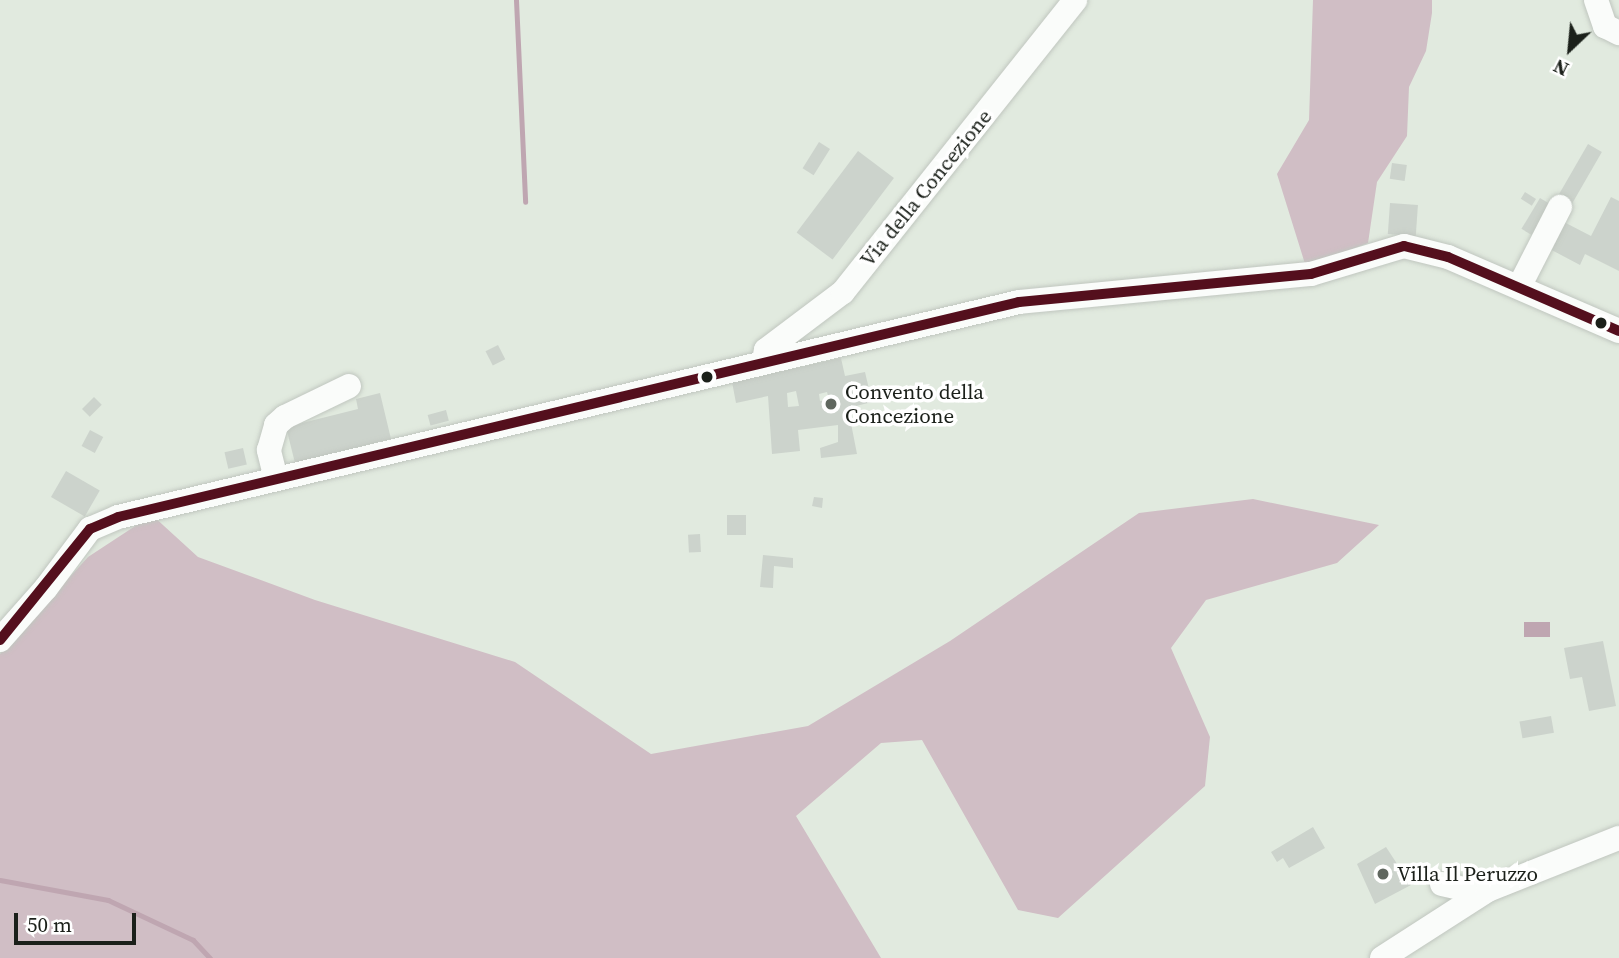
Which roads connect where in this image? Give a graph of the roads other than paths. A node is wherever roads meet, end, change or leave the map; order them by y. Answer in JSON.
{"nodes":[{"id":1,"x":1075,"y":0,"type":"edge"},
{"id":2,"x":1597,"y":0,"type":"edge"},
{"id":3,"x":1619,"y":33,"type":"edge"},
{"id":4,"x":1560,"y":207,"type":"dead end"},
{"id":5,"x":1519,"y":288,"type":"junction"},
{"id":6,"x":1619,"y":331,"type":"edge"},
{"id":7,"x":764,"y":360,"type":"junction"},
{"id":8,"x":349,"y":386,"type":"dead end"},
{"id":9,"x":276,"y":479,"type":"junction"},
{"id":10,"x":0,"y":640,"type":"edge"},
{"id":11,"x":1619,"y":838,"type":"edge"},
{"id":12,"x":1443,"y":884,"type":"dead end"},
{"id":13,"x":1482,"y":894,"type":"junction"},
{"id":14,"x":1382,"y":958,"type":"edge"}],
"edges":[{"from":1,"to":7,"type":"street","name":"Via della Concezione"},
{"from":2,"to":3,"type":"street"},
{"from":4,"to":5,"type":"street"},
{"from":5,"to":6,"type":"street"},
{"from":5,"to":7,"type":"street"},
{"from":7,"to":9,"type":"street"},
{"from":8,"to":9,"type":"street"},
{"from":9,"to":10,"type":"street"},
{"from":11,"to":13,"type":"street"},
{"from":12,"to":13,"type":"street"},
{"from":13,"to":14,"type":"street"}]}
